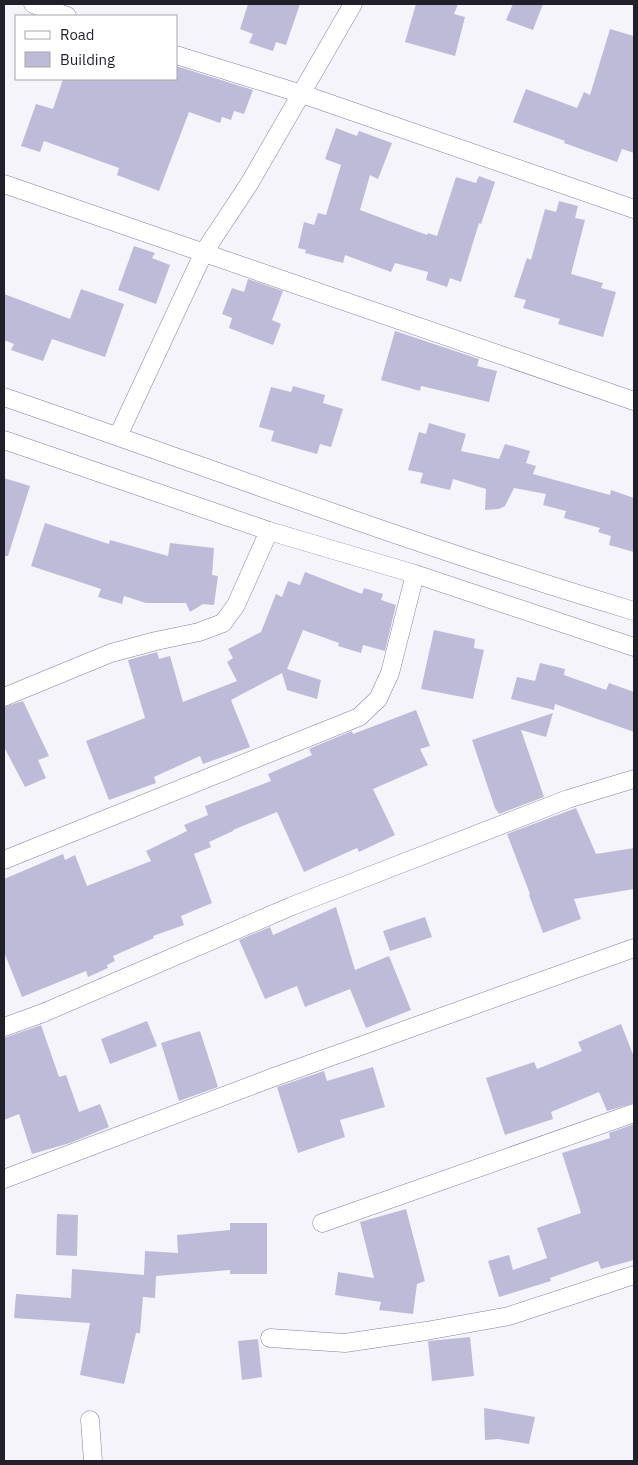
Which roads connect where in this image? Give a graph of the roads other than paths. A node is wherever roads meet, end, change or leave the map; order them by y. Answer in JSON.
{"nodes":[{"id":1,"x":33,"y":4,"type":"edge"},
{"id":2,"x":353,"y":4,"type":"edge"},
{"id":3,"x":64,"y":15,"type":"edge"},
{"id":4,"x":178,"y":56,"type":"edge"},
{"id":5,"x":302,"y":94,"type":"junction"},
{"id":6,"x":4,"y":184,"type":"edge"},
{"id":7,"x":634,"y":210,"type":"edge"},
{"id":8,"x":204,"y":252,"type":"junction"},
{"id":9,"x":4,"y":397,"type":"edge"},
{"id":10,"x":634,"y":401,"type":"edge"},
{"id":11,"x":118,"y":436,"type":"junction"},
{"id":12,"x":4,"y":440,"type":"edge"},
{"id":13,"x":269,"y":531,"type":"junction"},
{"id":14,"x":415,"y":574,"type":"junction"},
{"id":15,"x":634,"y":611,"type":"edge"},
{"id":16,"x":634,"y":647,"type":"edge"},
{"id":17,"x":4,"y":697,"type":"edge"},
{"id":18,"x":634,"y":779,"type":"edge"},
{"id":19,"x":4,"y":860,"type":"edge"},
{"id":20,"x":634,"y":948,"type":"edge"},
{"id":21,"x":4,"y":1027,"type":"edge"},
{"id":22,"x":634,"y":1113,"type":"edge"},
{"id":23,"x":4,"y":1179,"type":"edge"},
{"id":24,"x":322,"y":1224,"type":"dead end"},
{"id":25,"x":634,"y":1276,"type":"edge"},
{"id":26,"x":270,"y":1338,"type":"dead end"},
{"id":27,"x":90,"y":1420,"type":"dead end"},
{"id":28,"x":93,"y":1461,"type":"edge"}],
"edges":[{"from":1,"to":3,"type":"street"},
{"from":2,"to":5,"type":"street"},
{"from":4,"to":5,"type":"street"},
{"from":5,"to":7,"type":"street"},
{"from":5,"to":8,"type":"street"},
{"from":6,"to":8,"type":"street"},
{"from":8,"to":10,"type":"street"},
{"from":8,"to":11,"type":"street"},
{"from":9,"to":11,"type":"street"},
{"from":11,"to":15,"type":"street"},
{"from":12,"to":13,"type":"street"},
{"from":13,"to":14,"type":"street"},
{"from":13,"to":17,"type":"street"},
{"from":14,"to":16,"type":"street"},
{"from":14,"to":19,"type":"street"},
{"from":18,"to":21,"type":"street"},
{"from":20,"to":23,"type":"street"},
{"from":22,"to":24,"type":"street"},
{"from":25,"to":26,"type":"street"},
{"from":27,"to":28,"type":"street"}]}
